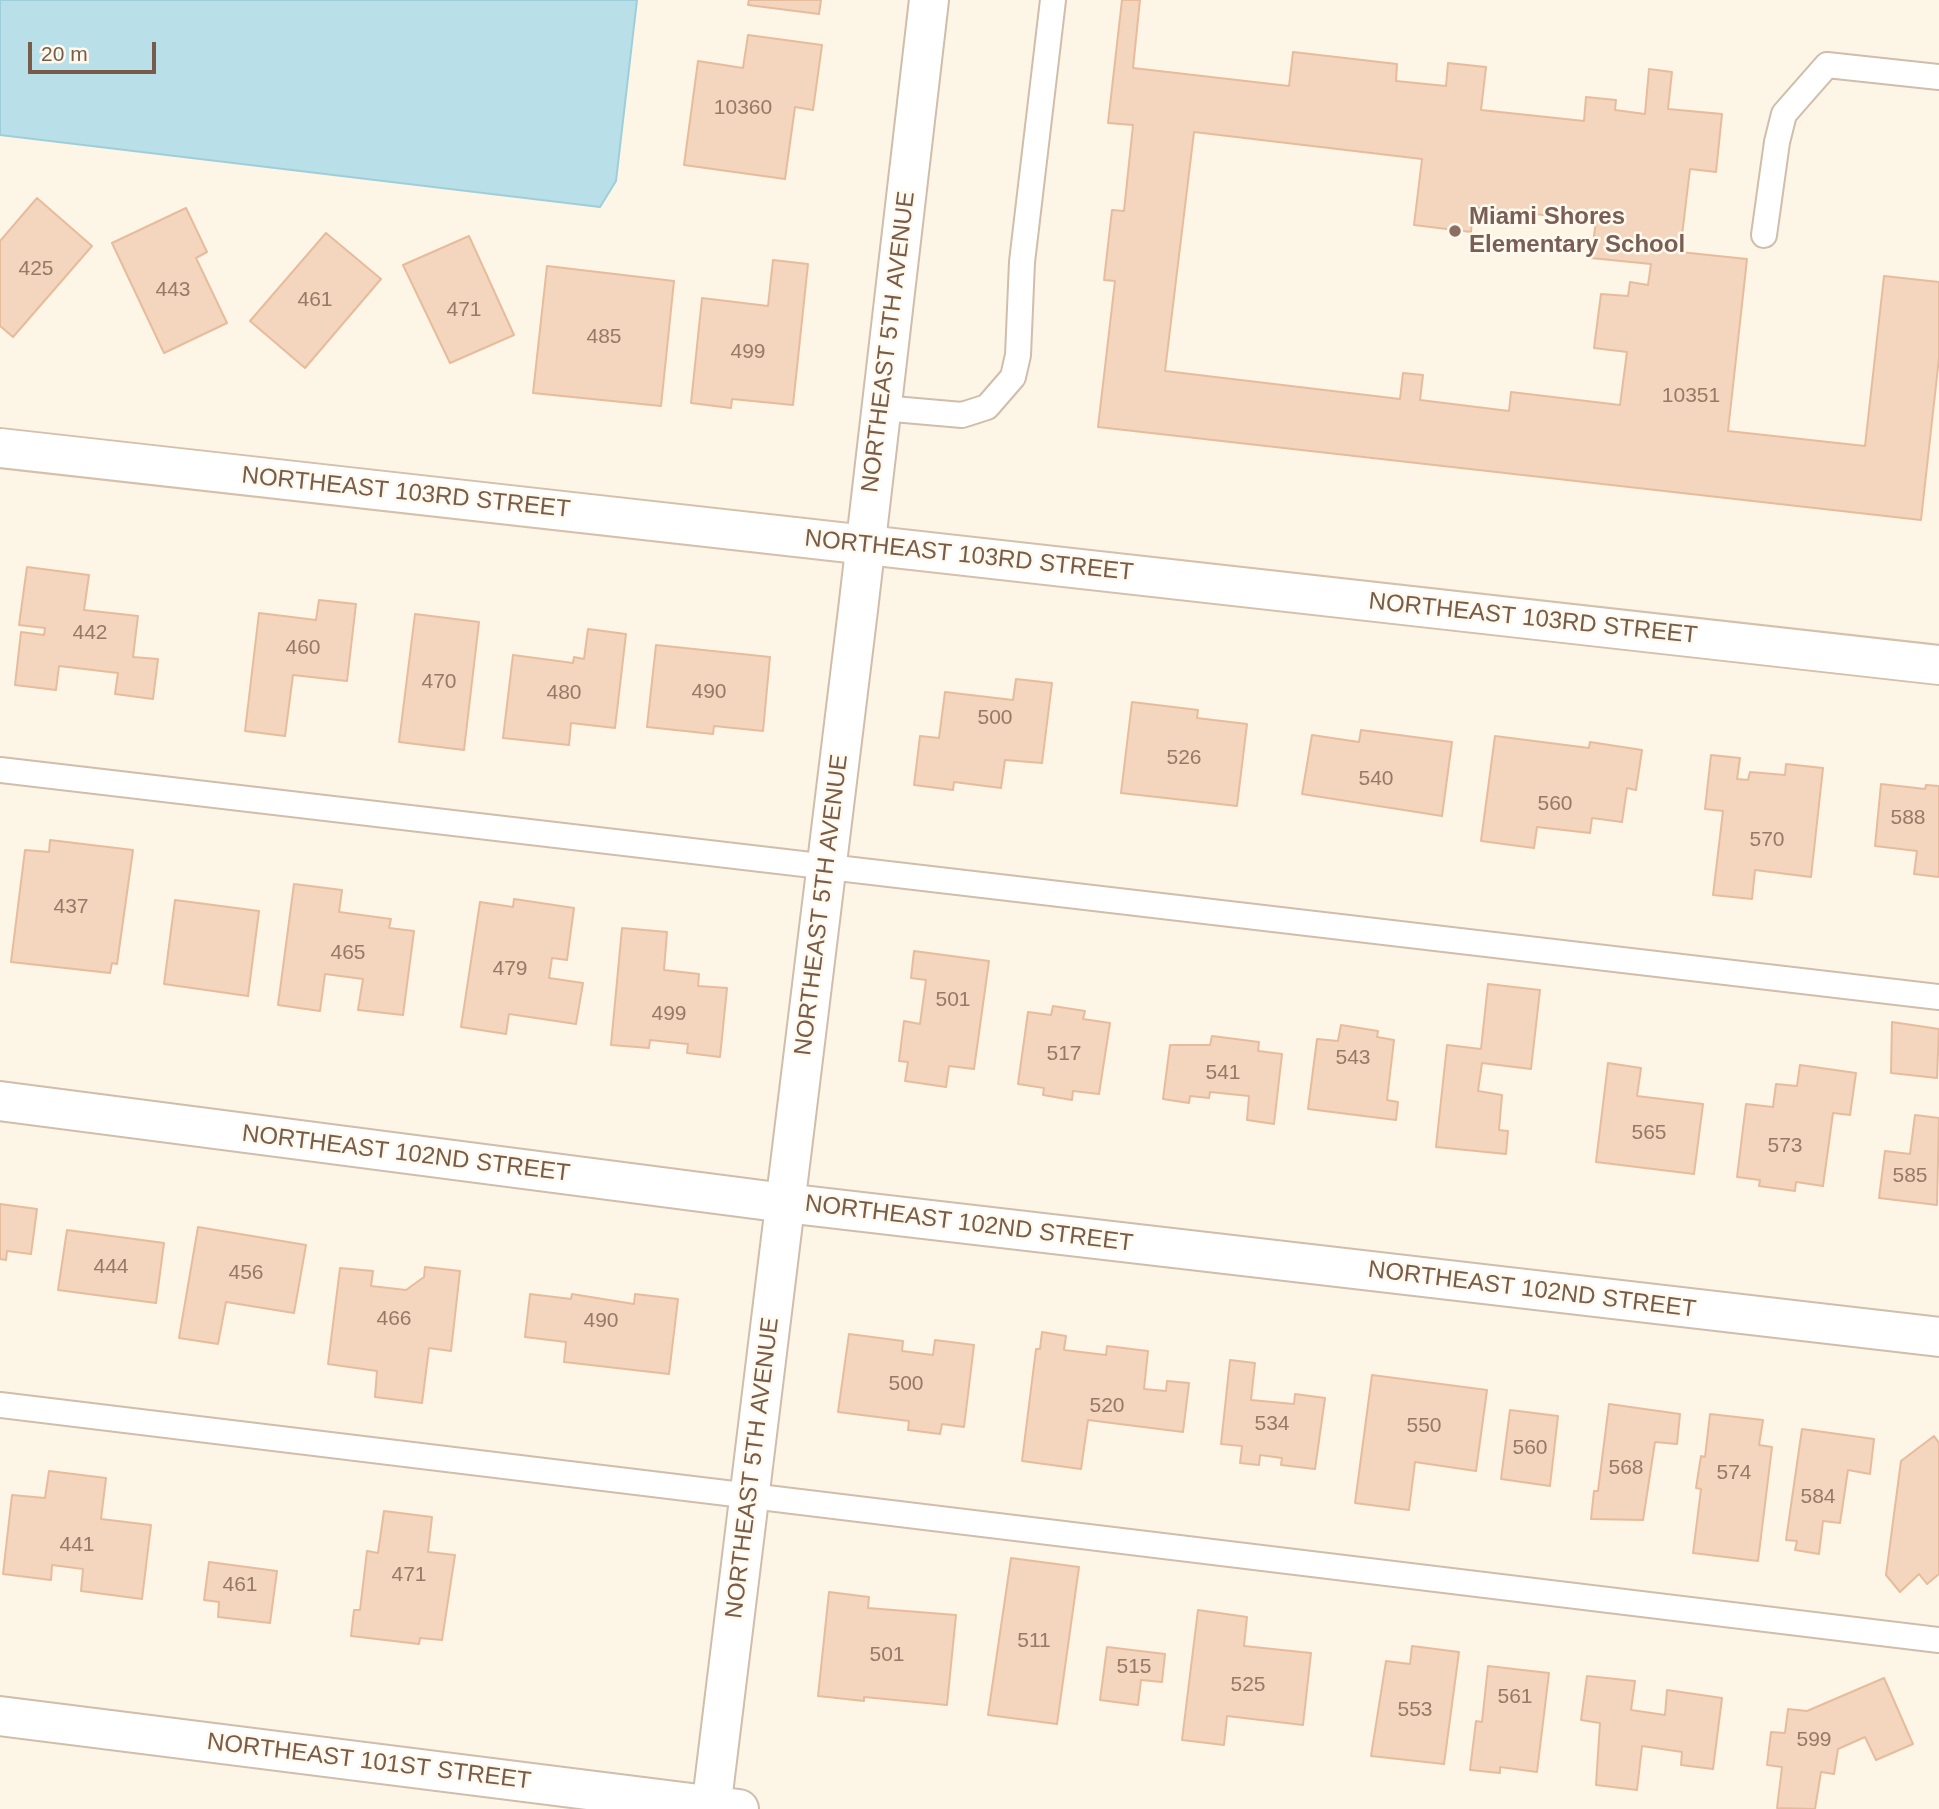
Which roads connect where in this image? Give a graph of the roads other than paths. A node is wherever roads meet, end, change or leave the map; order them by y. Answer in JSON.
{"nodes":[{"id":1,"x":929,"y":0,"type":"edge"},
{"id":2,"x":1053,"y":0,"type":"edge"},
{"id":3,"x":1939,"y":77,"type":"edge"},
{"id":4,"x":1764,"y":235,"type":"dead end"},
{"id":5,"x":882,"y":408,"type":"junction"},
{"id":6,"x":0,"y":448,"type":"edge"},
{"id":7,"x":866,"y":545,"type":"junction"},
{"id":8,"x":1939,"y":665,"type":"edge"},
{"id":9,"x":0,"y":770,"type":"edge"},
{"id":10,"x":827,"y":867,"type":"junction"},
{"id":11,"x":1939,"y":998,"type":"edge"},
{"id":12,"x":0,"y":1101,"type":"edge"},
{"id":13,"x":785,"y":1203,"type":"junction"},
{"id":14,"x":1939,"y":1337,"type":"edge"},
{"id":15,"x":0,"y":1405,"type":"edge"},
{"id":16,"x":749,"y":1496,"type":"junction"},
{"id":17,"x":1939,"y":1640,"type":"edge"},
{"id":18,"x":0,"y":1716,"type":"edge"},
{"id":19,"x":720,"y":1808,"type":"edge"}],
"edges":[{"from":1,"to":5,"type":"street","name":"NORTHEAST 5TH AVENUE"},
{"from":2,"to":5,"type":"lane"},
{"from":3,"to":4,"type":"lane"},
{"from":5,"to":7,"type":"street","name":"NORTHEAST 5TH AVENUE"},
{"from":6,"to":7,"type":"street","name":"NORTHEAST 103RD STREET"},
{"from":7,"to":8,"type":"street","name":"NORTHEAST 103RD STREET"},
{"from":7,"to":10,"type":"street","name":"NORTHEAST 5TH AVENUE"},
{"from":9,"to":10,"type":"lane"},
{"from":10,"to":11,"type":"lane"},
{"from":10,"to":13,"type":"street","name":"NORTHEAST 5TH AVENUE"},
{"from":12,"to":13,"type":"street","name":"NORTHEAST 102ND STREET"},
{"from":13,"to":14,"type":"street","name":"NORTHEAST 102ND STREET"},
{"from":13,"to":16,"type":"street","name":"NORTHEAST 5TH AVENUE"},
{"from":15,"to":16,"type":"lane"},
{"from":16,"to":17,"type":"lane"},
{"from":16,"to":19,"type":"street","name":"NORTHEAST 5TH AVENUE"},
{"from":18,"to":19,"type":"street","name":"NORTHEAST 101ST STREET"}]}
